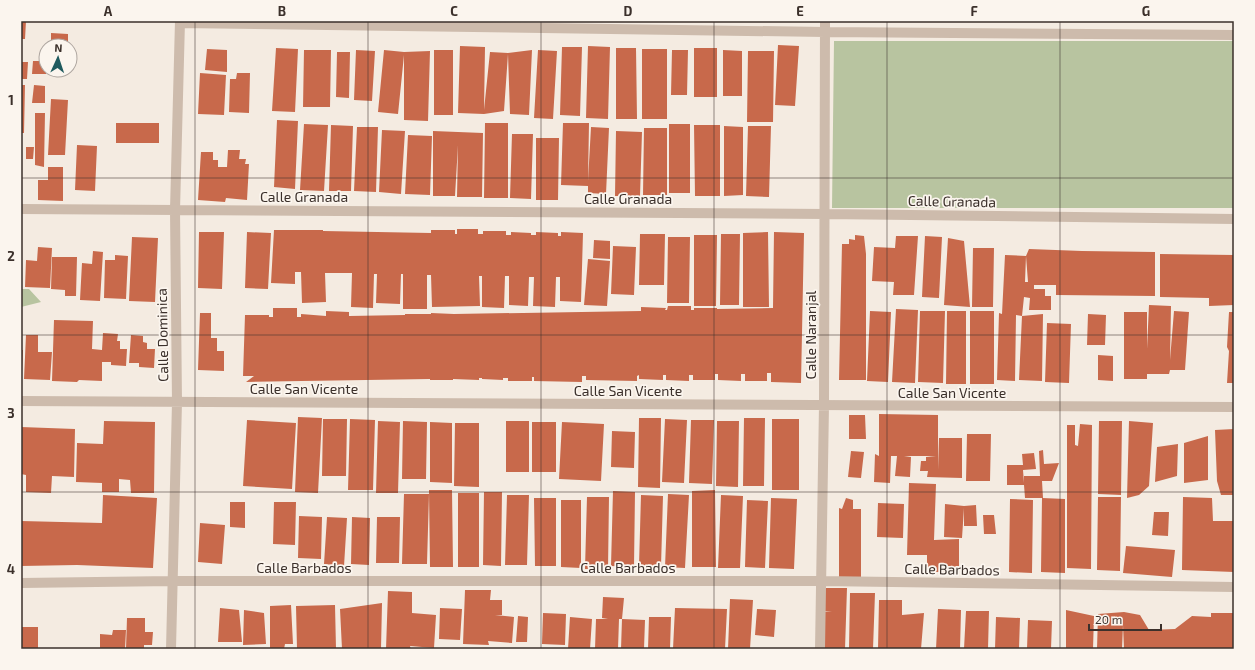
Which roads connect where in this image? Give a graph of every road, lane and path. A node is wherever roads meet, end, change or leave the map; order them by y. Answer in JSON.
{"nodes":[{"id":1,"x":826,"y":21,"type":"edge"},
{"id":2,"x":180,"y":22,"type":"edge"},
{"id":3,"x":825,"y":32,"type":"junction"},
{"id":4,"x":1234,"y":35,"type":"edge"},
{"id":5,"x":21,"y":210,"type":"edge"},
{"id":6,"x":175,"y":210,"type":"junction"},
{"id":7,"x":825,"y":214,"type":"junction"},
{"id":8,"x":1234,"y":219,"type":"edge"},
{"id":9,"x":21,"y":401,"type":"edge"},
{"id":10,"x":177,"y":402,"type":"junction"},
{"id":11,"x":824,"y":405,"type":"junction"},
{"id":12,"x":1234,"y":407,"type":"edge"},
{"id":13,"x":172,"y":581,"type":"junction"},
{"id":14,"x":821,"y":581,"type":"junction"},
{"id":15,"x":21,"y":583,"type":"edge"},
{"id":16,"x":1234,"y":587,"type":"edge"},
{"id":17,"x":171,"y":649,"type":"edge"},
{"id":18,"x":820,"y":649,"type":"edge"}],
"edges":[{"from":1,"to":3,"type":"street","name":"Calle Naranjal"},
{"from":2,"to":3,"type":"street"},
{"from":2,"to":6,"type":"street","name":"Calle Dominica"},
{"from":3,"to":4,"type":"street"},
{"from":3,"to":7,"type":"street","name":"Calle Naranjal"},
{"from":5,"to":6,"type":"street","name":"Calle Granada"},
{"from":6,"to":7,"type":"street","name":"Calle Granada"},
{"from":6,"to":10,"type":"street","name":"Calle Dominica"},
{"from":7,"to":8,"type":"street","name":"Calle Granada"},
{"from":7,"to":11,"type":"street","name":"Calle Naranjal"},
{"from":9,"to":10,"type":"street","name":"Calle San Vicente"},
{"from":10,"to":11,"type":"street","name":"Calle San Vicente"},
{"from":10,"to":13,"type":"street","name":"Calle Dominica"},
{"from":11,"to":12,"type":"street","name":"Calle San Vicente"},
{"from":11,"to":14,"type":"street","name":"Calle Naranjal"},
{"from":13,"to":14,"type":"street","name":"Calle Barbados"},
{"from":13,"to":15,"type":"street","name":"Calle Barbados"},
{"from":13,"to":17,"type":"street","name":"Calle Dominica"},
{"from":14,"to":16,"type":"street","name":"Calle Barbados"},
{"from":14,"to":18,"type":"street","name":"Calle Naranjal"}]}
